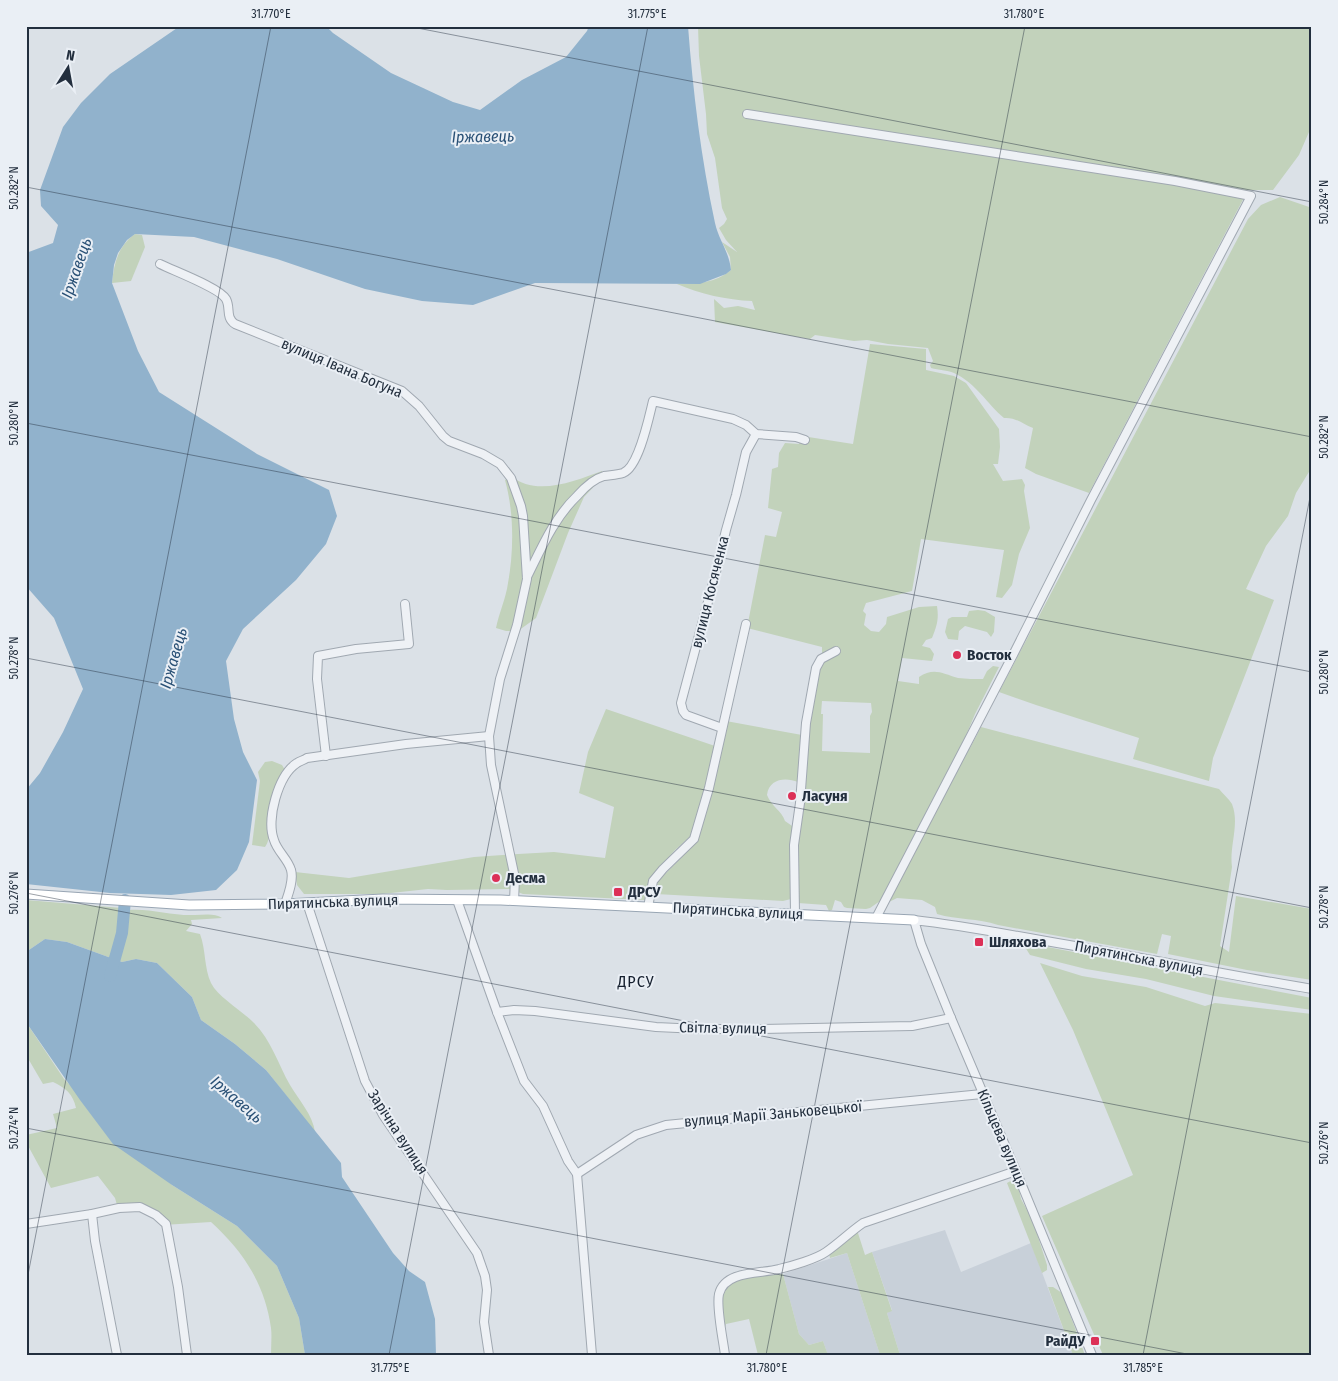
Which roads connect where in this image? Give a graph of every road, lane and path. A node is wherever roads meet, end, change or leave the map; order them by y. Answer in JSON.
{"nodes":[{"id":1,"x":747,"y":114,"type":"dead end"},
{"id":2,"x":160,"y":264,"type":"dead end"},
{"id":3,"x":756,"y":434,"type":"junction"},
{"id":4,"x":806,"y":440,"type":"dead end"},
{"id":5,"x":526,"y":579,"type":"junction"},
{"id":6,"x":405,"y":604,"type":"dead end"},
{"id":7,"x":746,"y":624,"type":"dead end"},
{"id":8,"x":836,"y":651,"type":"dead end"},
{"id":9,"x":722,"y":728,"type":"junction"},
{"id":10,"x":489,"y":736,"type":"junction"},
{"id":11,"x":326,"y":756,"type":"junction"},
{"id":12,"x":26,"y":894,"type":"edge"},
{"id":13,"x":457,"y":900,"type":"junction"},
{"id":14,"x":514,"y":901,"type":"junction"},
{"id":15,"x":309,"y":902,"type":"junction"},
{"id":16,"x":285,"y":904,"type":"junction"},
{"id":17,"x":648,"y":906,"type":"junction"},
{"id":18,"x":795,"y":914,"type":"junction"},
{"id":19,"x":876,"y":918,"type":"junction"},
{"id":20,"x":914,"y":920,"type":"junction"},
{"id":21,"x":1312,"y":989,"type":"edge"},
{"id":22,"x":497,"y":1012,"type":"junction"},
{"id":23,"x":950,"y":1018,"type":"junction"},
{"id":24,"x":982,"y":1094,"type":"junction"},
{"id":25,"x":1016,"y":1171,"type":"junction"},
{"id":26,"x":576,"y":1174,"type":"junction"},
{"id":27,"x":92,"y":1214,"type":"junction"},
{"id":28,"x":26,"y":1224,"type":"edge"},
{"id":29,"x":117,"y":1355,"type":"edge"},
{"id":30,"x":188,"y":1355,"type":"edge"},
{"id":31,"x":489,"y":1355,"type":"edge"},
{"id":32,"x":592,"y":1355,"type":"edge"},
{"id":33,"x":725,"y":1355,"type":"edge"},
{"id":34,"x":1092,"y":1355,"type":"edge"}],
"edges":[{"from":1,"to":19,"type":"street"},
{"from":2,"to":5,"type":"street","name":"вулиця Івана Богуна"},
{"from":3,"to":4,"type":"street","name":"вулиця Івана Богуна"},
{"from":3,"to":5,"type":"street","name":"вулиця Івана Богуна"},
{"from":3,"to":9,"type":"street","name":"вулиця Косяченка"},
{"from":5,"to":10,"type":"street","name":"вулиця Івана Богуна"},
{"from":6,"to":11,"type":"street"},
{"from":7,"to":9,"type":"street"},
{"from":8,"to":18,"type":"street"},
{"from":9,"to":17,"type":"street"},
{"from":10,"to":11,"type":"street"},
{"from":10,"to":14,"type":"street","name":"вулиця Івана Богуна"},
{"from":11,"to":16,"type":"street"},
{"from":12,"to":16,"type":"main road","name":"Пирятинська вулиця"},
{"from":13,"to":14,"type":"main road","name":"Пирятинська вулиця"},
{"from":13,"to":15,"type":"main road","name":"Пирятинська вулиця"},
{"from":13,"to":22,"type":"street"},
{"from":14,"to":17,"type":"main road","name":"Пирятинська вулиця"},
{"from":15,"to":16,"type":"main road","name":"Пирятинська вулиця"},
{"from":15,"to":31,"type":"street","name":"Зарічна вулиця"},
{"from":17,"to":18,"type":"main road","name":"Пирятинська вулиця"},
{"from":18,"to":19,"type":"main road","name":"Пирятинська вулиця"},
{"from":19,"to":20,"type":"main road","name":"Пирятинська вулиця"},
{"from":20,"to":21,"type":"street","name":"Пирятинська вулиця"},
{"from":20,"to":23,"type":"street","name":"Кільцева вулиця"},
{"from":22,"to":23,"type":"street","name":"Світла вулиця"},
{"from":22,"to":26,"type":"street"},
{"from":23,"to":24,"type":"street","name":"Кільцева вулиця"},
{"from":24,"to":25,"type":"street","name":"Кільцева вулиця"},
{"from":24,"to":26,"type":"street","name":"вулиця Марії Заньковецької"},
{"from":25,"to":33,"type":"street"},
{"from":25,"to":34,"type":"street","name":"Кільцева вулиця"},
{"from":26,"to":32,"type":"street"},
{"from":27,"to":28,"type":"street"},
{"from":27,"to":29,"type":"street"},
{"from":27,"to":30,"type":"street"}]}
